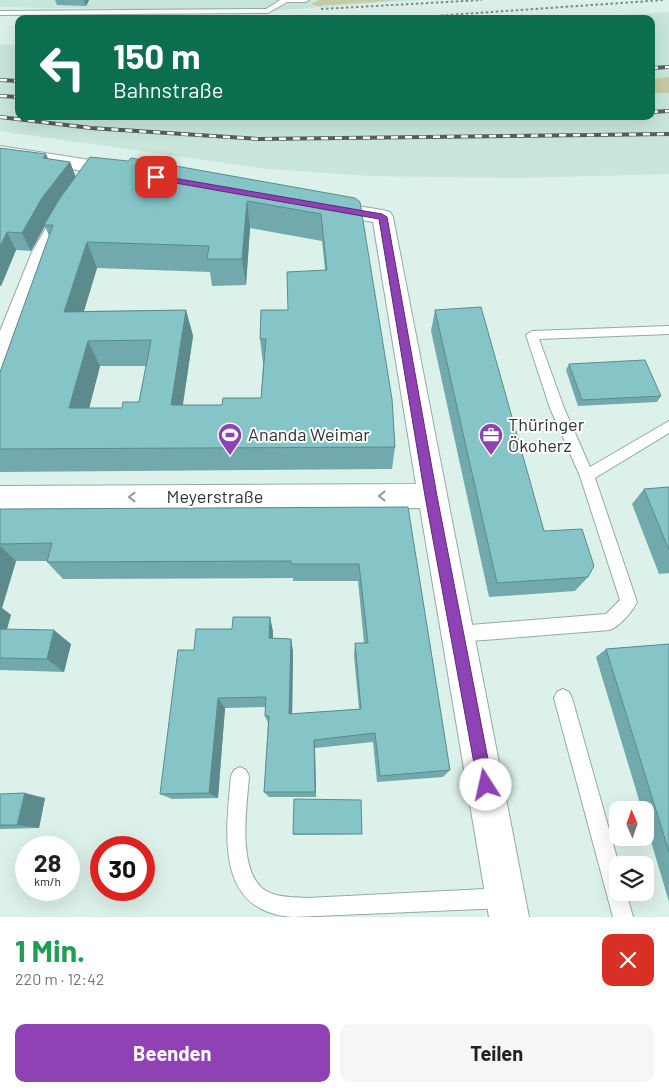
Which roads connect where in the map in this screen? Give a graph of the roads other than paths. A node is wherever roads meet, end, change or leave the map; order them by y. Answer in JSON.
{"nodes":[{"id":1,"x":285,"y":0,"type":"edge"},
{"id":2,"x":305,"y":0,"type":"edge"},
{"id":3,"x":0,"y":13,"type":"edge"},
{"id":4,"x":0,"y":152,"type":"edge"},
{"id":5,"x":139,"y":174,"type":"edge"},
{"id":6,"x":88,"y":183,"type":"junction"},
{"id":7,"x":304,"y":203,"type":"edge"},
{"id":8,"x":669,"y":330,"type":"edge"},
{"id":9,"x":0,"y":361,"type":"edge"},
{"id":10,"x":669,"y":426,"type":"edge"},
{"id":11,"x":587,"y":476,"type":"junction"},
{"id":12,"x":431,"y":496,"type":"junction"},
{"id":13,"x":0,"y":498,"type":"edge"},
{"id":14,"x":458,"y":634,"type":"junction"},
{"id":15,"x":563,"y":698,"type":"dead end"},
{"id":16,"x":240,"y":776,"type":"dead end"},
{"id":17,"x":508,"y":907,"type":"edge"},
{"id":18,"x":623,"y":917,"type":"edge"}],
"edges":[{"from":1,"to":2,"type":"lane"},
{"from":1,"to":3,"type":"lane"},
{"from":4,"to":6,"type":"street"},
{"from":5,"to":6,"type":"street"},
{"from":6,"to":9,"type":"street"},
{"from":7,"to":12,"type":"street"},
{"from":8,"to":11,"type":"lane"},
{"from":10,"to":11,"type":"lane"},
{"from":11,"to":14,"type":"lane"},
{"from":12,"to":13,"type":"street","name":"Meyerstraße","one_way":true},
{"from":12,"to":14,"type":"street"},
{"from":14,"to":17,"type":"street"},
{"from":15,"to":18,"type":"lane"},
{"from":16,"to":17,"type":"lane"}]}
